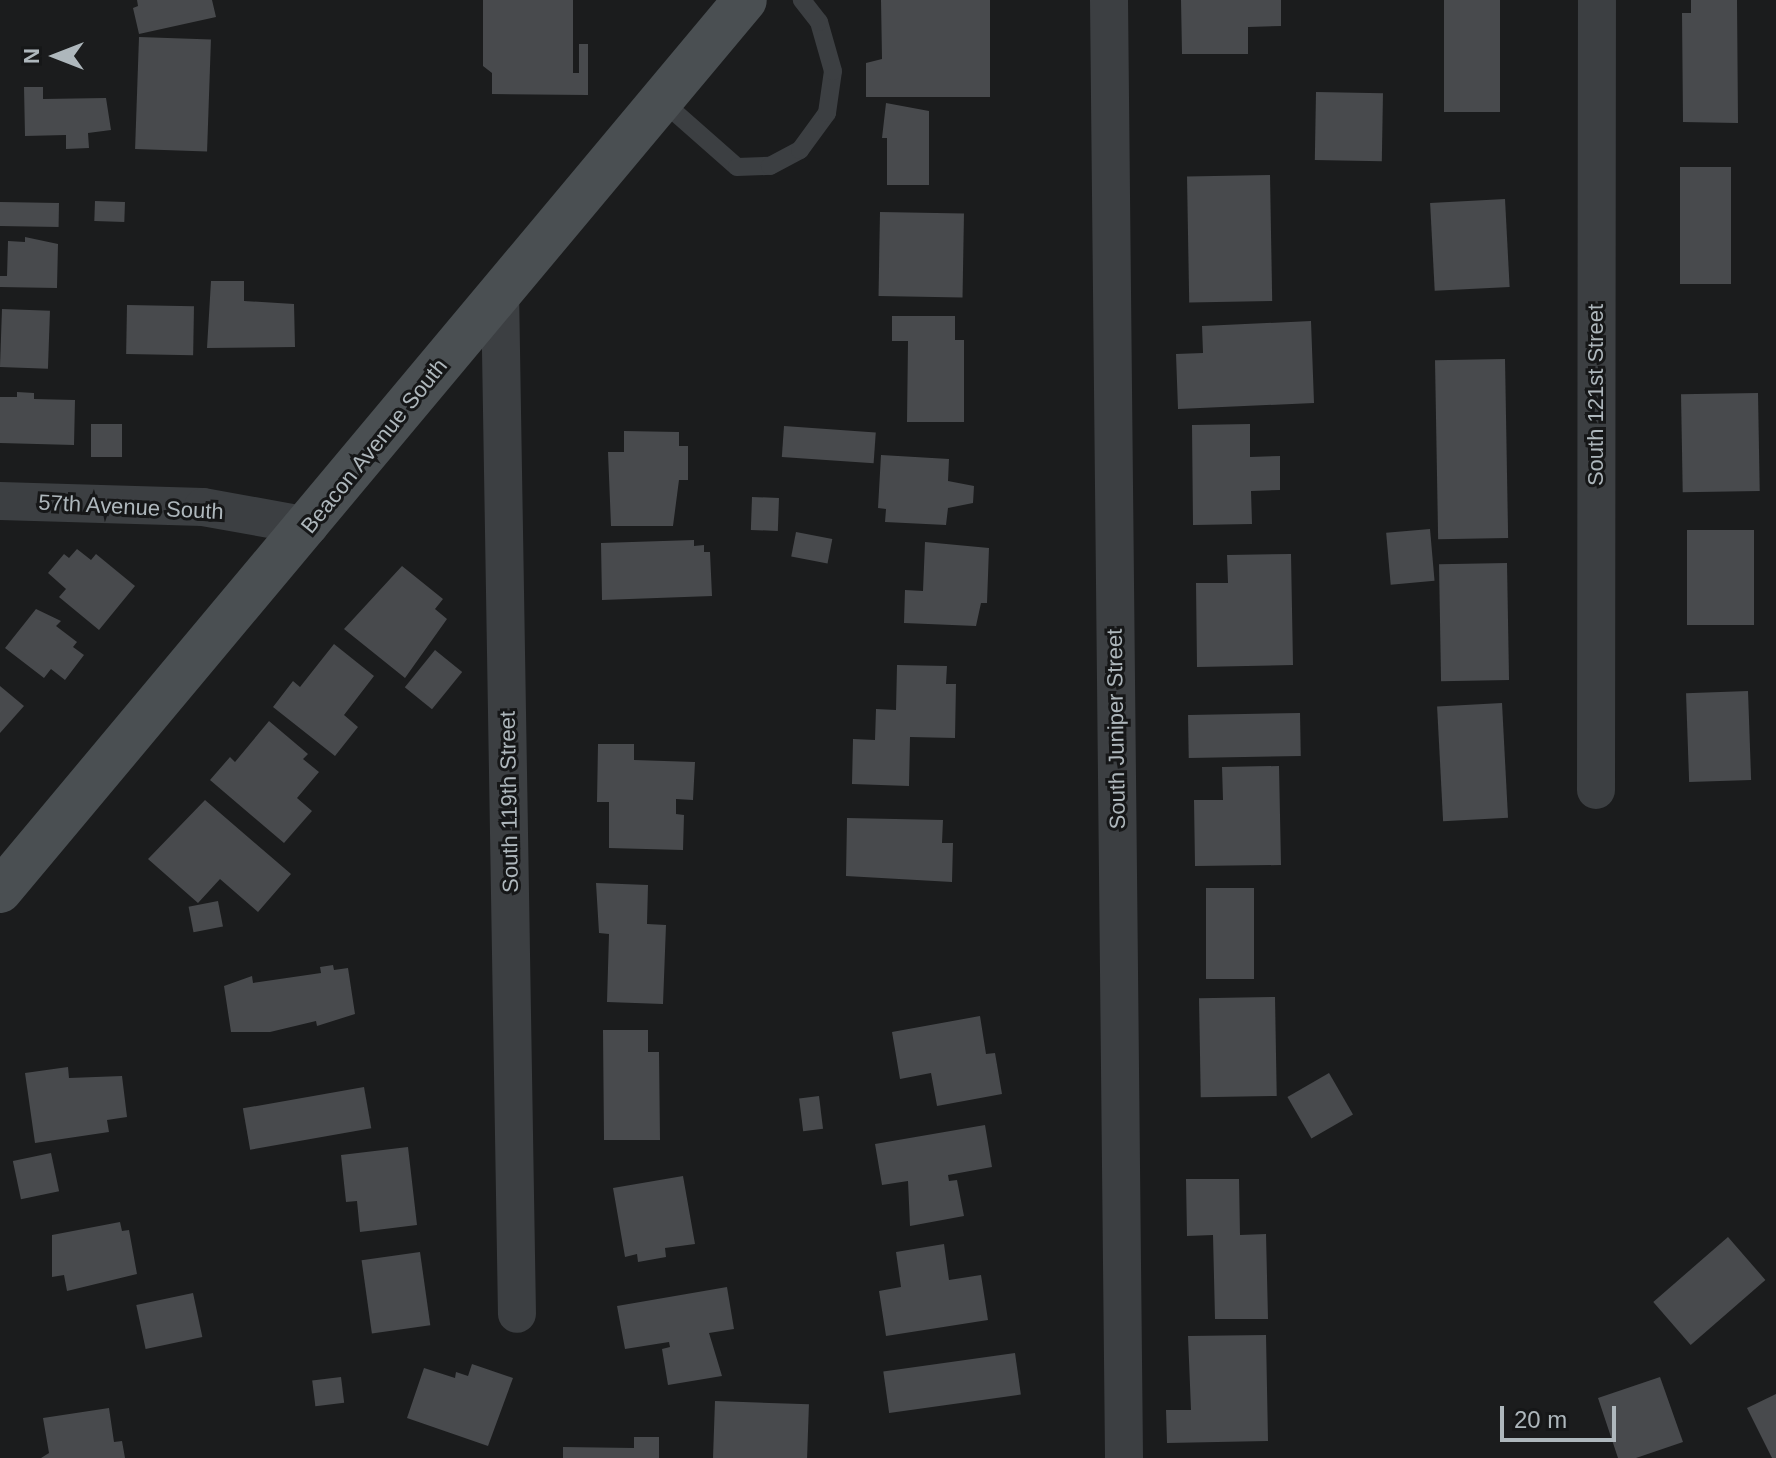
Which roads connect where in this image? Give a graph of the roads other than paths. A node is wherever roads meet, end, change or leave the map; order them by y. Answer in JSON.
{"nodes":[{"id":1,"x":745,"y":0,"type":"edge"},
{"id":2,"x":802,"y":0,"type":"edge"},
{"id":3,"x":1109,"y":0,"type":"edge"},
{"id":4,"x":1597,"y":0,"type":"edge"},
{"id":5,"x":661,"y":100,"type":"junction"},
{"id":6,"x":500,"y":290,"type":"junction"},
{"id":7,"x":0,"y":501,"type":"edge"},
{"id":8,"x":309,"y":526,"type":"junction"},
{"id":9,"x":1596,"y":790,"type":"dead end"},
{"id":10,"x":0,"y":891,"type":"edge"},
{"id":11,"x":517,"y":1314,"type":"dead end"},
{"id":12,"x":1124,"y":1458,"type":"edge"}],
"edges":[{"from":1,"to":5,"type":"street","name":"Beacon Avenue South"},
{"from":2,"to":5,"type":"lane"},
{"from":3,"to":12,"type":"street","name":"South Juniper Street"},
{"from":4,"to":9,"type":"street","name":"South 121st Street"},
{"from":5,"to":6,"type":"street","name":"Beacon Avenue South"},
{"from":6,"to":8,"type":"street","name":"Beacon Avenue South"},
{"from":6,"to":11,"type":"street","name":"South 119th Street"},
{"from":7,"to":8,"type":"street","name":"57th Avenue South"},
{"from":8,"to":10,"type":"street","name":"Beacon Avenue South"}]}
